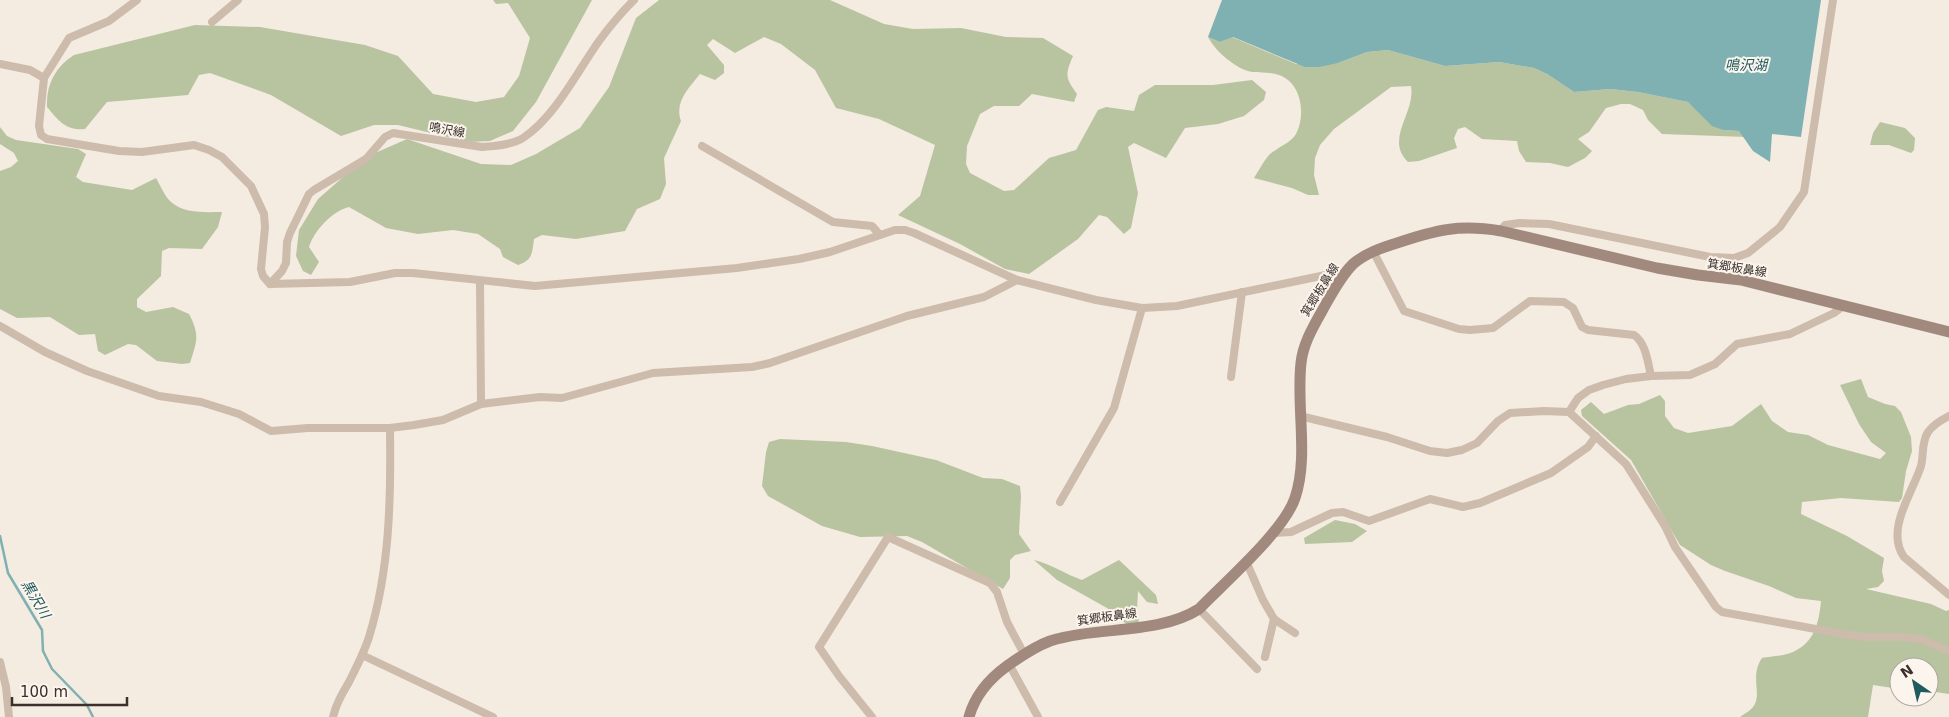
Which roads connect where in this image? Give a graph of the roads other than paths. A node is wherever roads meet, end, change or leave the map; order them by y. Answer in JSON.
{"nodes":[{"id":1,"x":137,"y":0,"type":"edge"},
{"id":2,"x":238,"y":0,"type":"edge"},
{"id":3,"x":634,"y":0,"type":"edge"},
{"id":4,"x":1833,"y":0,"type":"edge"},
{"id":5,"x":212,"y":22,"type":"dead end"},
{"id":6,"x":0,"y":64,"type":"edge"},
{"id":7,"x":44,"y":78,"type":"junction"},
{"id":8,"x":702,"y":146,"type":"dead end"},
{"id":9,"x":1500,"y":231,"type":"junction"},
{"id":10,"x":879,"y":234,"type":"junction"},
{"id":11,"x":1373,"y":251,"type":"junction"},
{"id":12,"x":1344,"y":275,"type":"junction"},
{"id":13,"x":1017,"y":280,"type":"junction"},
{"id":14,"x":480,"y":282,"type":"junction"},
{"id":15,"x":270,"y":284,"type":"junction"},
{"id":16,"x":1242,"y":292,"type":"junction"},
{"id":17,"x":1843,"y":306,"type":"junction"},
{"id":18,"x":1142,"y":308,"type":"junction"},
{"id":19,"x":0,"y":326,"type":"edge"},
{"id":20,"x":1949,"y":332,"type":"edge"},
{"id":21,"x":1651,"y":376,"type":"junction"},
{"id":22,"x":1230,"y":377,"type":"dead end"},
{"id":23,"x":481,"y":404,"type":"junction"},
{"id":24,"x":1569,"y":412,"type":"junction"},
{"id":25,"x":1300,"y":416,"type":"junction"},
{"id":26,"x":1949,"y":416,"type":"edge"},
{"id":27,"x":390,"y":428,"type":"junction"},
{"id":28,"x":1596,"y":436,"type":"junction"},
{"id":29,"x":1060,"y":502,"type":"dead end"},
{"id":30,"x":1273,"y":533,"type":"junction"},
{"id":31,"x":1246,"y":561,"type":"junction"},
{"id":32,"x":1949,"y":595,"type":"edge"},
{"id":33,"x":1199,"y":609,"type":"junction"},
{"id":34,"x":1274,"y":619,"type":"junction"},
{"id":35,"x":1295,"y":633,"type":"dead end"},
{"id":36,"x":1949,"y":651,"type":"edge"},
{"id":37,"x":1024,"y":654,"type":"junction"},
{"id":38,"x":362,"y":655,"type":"junction"},
{"id":39,"x":1265,"y":658,"type":"dead end"},
{"id":40,"x":0,"y":662,"type":"edge"},
{"id":41,"x":1009,"y":664,"type":"junction"},
{"id":42,"x":1257,"y":669,"type":"dead end"},
{"id":43,"x":9,"y":717,"type":"edge"},
{"id":44,"x":333,"y":717,"type":"edge"},
{"id":45,"x":493,"y":717,"type":"edge"},
{"id":46,"x":872,"y":717,"type":"edge"},
{"id":47,"x":969,"y":717,"type":"edge"},
{"id":48,"x":1038,"y":717,"type":"edge"}],
"edges":[{"from":1,"to":7,"type":"street"},
{"from":2,"to":5,"type":"street"},
{"from":3,"to":15,"type":"street","name":"鳴沢線"},
{"from":4,"to":9,"type":"street"},
{"from":6,"to":7,"type":"street"},
{"from":7,"to":15,"type":"street"},
{"from":8,"to":10,"type":"street"},
{"from":9,"to":11,"type":"main road","name":"箕郷板鼻線"},
{"from":9,"to":17,"type":"main road","name":"箕郷板鼻線"},
{"from":10,"to":13,"type":"street"},
{"from":10,"to":14,"type":"street"},
{"from":11,"to":12,"type":"main road","name":"箕郷板鼻線"},
{"from":11,"to":21,"type":"street"},
{"from":12,"to":16,"type":"street"},
{"from":12,"to":25,"type":"main road","name":"箕郷板鼻線"},
{"from":13,"to":18,"type":"street"},
{"from":13,"to":23,"type":"street"},
{"from":14,"to":15,"type":"street"},
{"from":14,"to":23,"type":"street"},
{"from":16,"to":18,"type":"street"},
{"from":16,"to":22,"type":"street"},
{"from":17,"to":20,"type":"main road","name":"箕郷板鼻線"},
{"from":17,"to":21,"type":"street"},
{"from":18,"to":29,"type":"street"},
{"from":19,"to":27,"type":"street"},
{"from":21,"to":24,"type":"street"},
{"from":23,"to":27,"type":"street"},
{"from":24,"to":25,"type":"street"},
{"from":24,"to":28,"type":"street"},
{"from":25,"to":30,"type":"main road","name":"箕郷板鼻線"},
{"from":26,"to":32,"type":"street"},
{"from":27,"to":38,"type":"street"},
{"from":28,"to":30,"type":"street"},
{"from":28,"to":36,"type":"street"},
{"from":30,"to":31,"type":"main road","name":"箕郷板鼻線"},
{"from":31,"to":33,"type":"main road","name":"箕郷板鼻線"},
{"from":31,"to":34,"type":"street"},
{"from":33,"to":37,"type":"main road","name":"箕郷板鼻線"},
{"from":33,"to":42,"type":"street"},
{"from":34,"to":35,"type":"street"},
{"from":34,"to":39,"type":"street"},
{"from":37,"to":41,"type":"main road","name":"箕郷板鼻線"},
{"from":37,"to":46,"type":"street"},
{"from":38,"to":44,"type":"street"},
{"from":38,"to":45,"type":"street"},
{"from":40,"to":43,"type":"street"},
{"from":41,"to":47,"type":"main road","name":"箕郷板鼻線"},
{"from":41,"to":48,"type":"street"}]}
